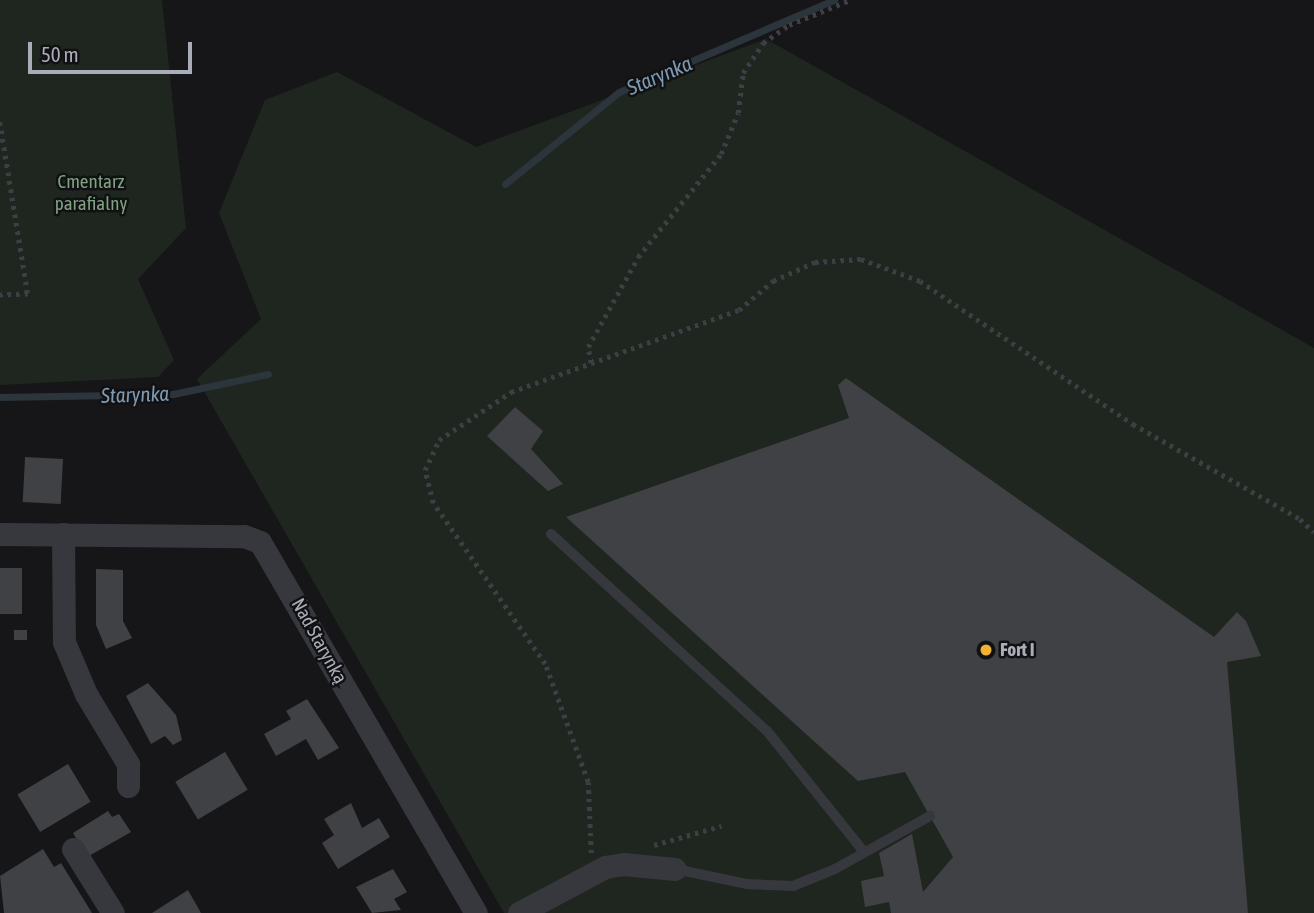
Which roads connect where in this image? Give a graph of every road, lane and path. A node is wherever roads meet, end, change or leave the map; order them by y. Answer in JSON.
{"nodes":[{"id":1,"x":850,"y":0,"type":"edge"},
{"id":2,"x":0,"y":122,"type":"edge"},
{"id":3,"x":0,"y":295,"type":"edge"},
{"id":4,"x":591,"y":363,"type":"junction"},
{"id":5,"x":1314,"y":531,"type":"edge"},
{"id":6,"x":0,"y":534,"type":"edge"},
{"id":7,"x":63,"y":534,"type":"junction"},
{"id":8,"x":551,"y":534,"type":"dead end"},
{"id":9,"x":128,"y":786,"type":"dead end"},
{"id":10,"x":930,"y":816,"type":"dead end"},
{"id":11,"x":720,"y":825,"type":"dead end"},
{"id":12,"x":73,"y":849,"type":"dead end"},
{"id":13,"x":864,"y":852,"type":"junction"},
{"id":14,"x":624,"y":864,"type":"junction"},
{"id":15,"x":674,"y":869,"type":"joint"},
{"id":16,"x":591,"y":871,"type":"junction"},
{"id":17,"x":113,"y":913,"type":"edge"},
{"id":18,"x":476,"y":913,"type":"edge"},
{"id":19,"x":519,"y":913,"type":"edge"}],
"edges":[{"from":1,"to":4,"type":"path"},
{"from":2,"to":3,"type":"path"},
{"from":4,"to":5,"type":"path"},
{"from":4,"to":16,"type":"path"},
{"from":6,"to":7,"type":"street","name":"Nad Starynką"},
{"from":7,"to":9,"type":"street"},
{"from":7,"to":18,"type":"street","name":"Nad Starynką"},
{"from":8,"to":13,"type":"lane"},
{"from":10,"to":13,"type":"lane"},
{"from":11,"to":14,"type":"path"},
{"from":12,"to":17,"type":"street"},
{"from":13,"to":15,"type":"lane"},
{"from":14,"to":15,"type":"street"},
{"from":14,"to":16,"type":"street"},
{"from":16,"to":19,"type":"street"}]}
